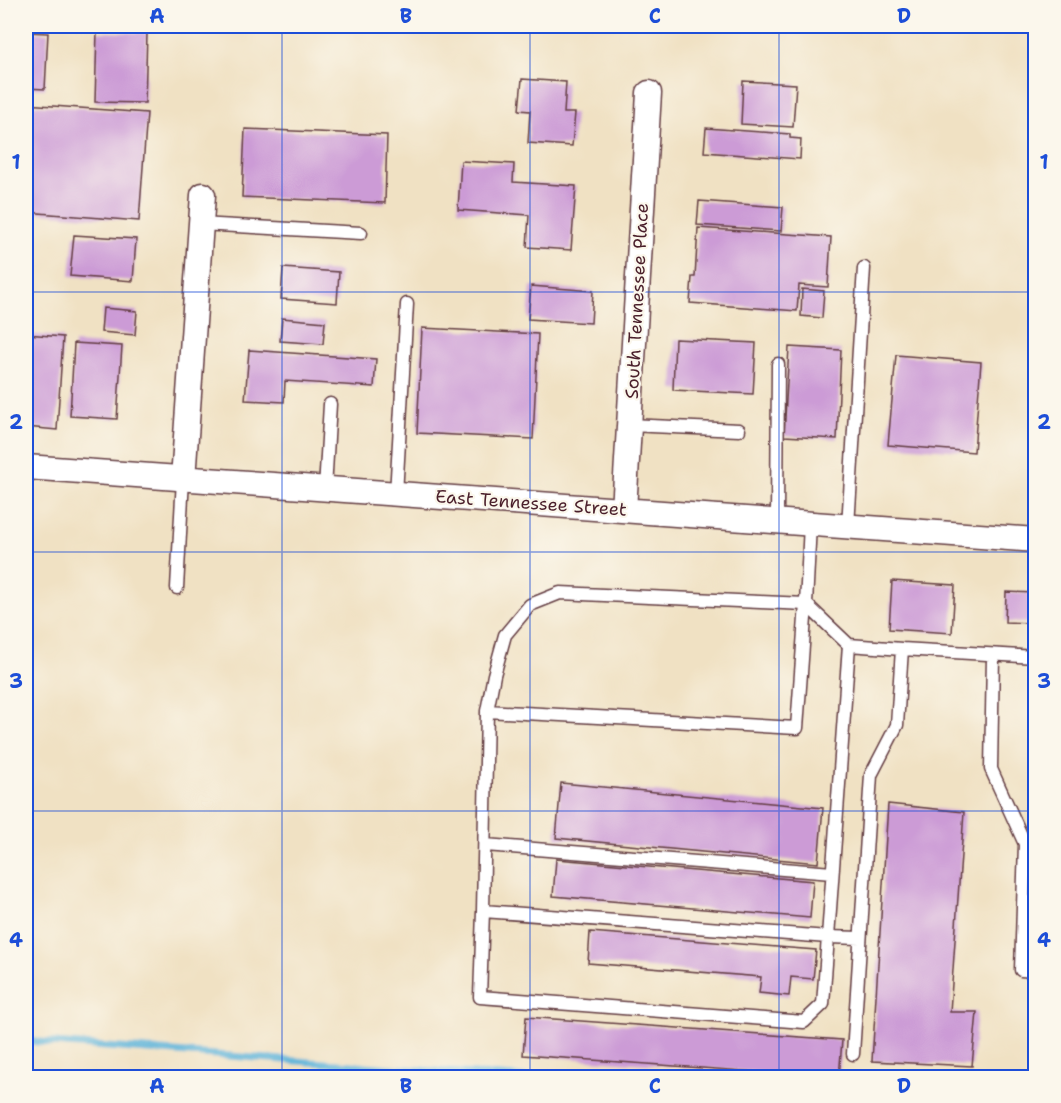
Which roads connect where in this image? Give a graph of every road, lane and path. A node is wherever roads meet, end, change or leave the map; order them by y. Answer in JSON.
{"nodes":[{"id":1,"x":649,"y":93,"type":"dead end"},
{"id":2,"x":203,"y":195,"type":"dead end"},
{"id":3,"x":200,"y":224,"type":"junction"},
{"id":4,"x":361,"y":233,"type":"dead end"},
{"id":5,"x":864,"y":268,"type":"dead end"},
{"id":6,"x":407,"y":304,"type":"dead end"},
{"id":7,"x":778,"y":364,"type":"dead end"},
{"id":8,"x":330,"y":404,"type":"dead end"},
{"id":9,"x":629,"y":425,"type":"junction"},
{"id":10,"x":739,"y":430,"type":"dead end"},
{"id":11,"x":26,"y":467,"type":"edge"},
{"id":12,"x":183,"y":479,"type":"junction"},
{"id":13,"x":325,"y":489,"type":"junction"},
{"id":14,"x":396,"y":494,"type":"junction"},
{"id":15,"x":624,"y":510,"type":"junction"},
{"id":16,"x":777,"y":521,"type":"junction"},
{"id":17,"x":810,"y":524,"type":"junction"},
{"id":18,"x":848,"y":526,"type":"junction"},
{"id":19,"x":1035,"y":540,"type":"edge"},
{"id":20,"x":177,"y":588,"type":"dead end"},
{"id":21,"x":806,"y":604,"type":"junction"},
{"id":22,"x":849,"y":645,"type":"junction"},
{"id":23,"x":902,"y":649,"type":"junction"},
{"id":24,"x":993,"y":656,"type":"junction"},
{"id":25,"x":1035,"y":657,"type":"edge"},
{"id":26,"x":487,"y":711,"type":"junction"},
{"id":27,"x":485,"y":845,"type":"junction"},
{"id":28,"x":832,"y":873,"type":"junction"},
{"id":29,"x":483,"y":911,"type":"junction"},
{"id":30,"x":828,"y":937,"type":"junction"},
{"id":31,"x":860,"y":938,"type":"junction"},
{"id":32,"x":1035,"y":971,"type":"edge"},
{"id":33,"x":853,"y":1054,"type":"dead end"}],
"edges":[{"from":1,"to":9,"type":"street","name":"South Tennessee Place"},
{"from":2,"to":3,"type":"street"},
{"from":3,"to":4,"type":"lane"},
{"from":3,"to":12,"type":"street"},
{"from":5,"to":18,"type":"lane"},
{"from":6,"to":14,"type":"lane"},
{"from":7,"to":16,"type":"lane"},
{"from":8,"to":13,"type":"lane"},
{"from":9,"to":10,"type":"lane"},
{"from":9,"to":15,"type":"street","name":"South Tennessee Place"},
{"from":11,"to":12,"type":"street","name":"East Tennessee Street"},
{"from":12,"to":13,"type":"street","name":"East Tennessee Street"},
{"from":12,"to":20,"type":"lane"},
{"from":13,"to":14,"type":"street","name":"East Tennessee Street"},
{"from":14,"to":15,"type":"street","name":"East Tennessee Street"},
{"from":15,"to":16,"type":"street","name":"East Tennessee Street"},
{"from":16,"to":17,"type":"street","name":"East Tennessee Street"},
{"from":17,"to":18,"type":"street","name":"East Tennessee Street"},
{"from":17,"to":21,"type":"lane"},
{"from":18,"to":19,"type":"street","name":"East Tennessee Street"},
{"from":21,"to":22,"type":"lane"},
{"from":21,"to":26,"type":"lane"},
{"from":21,"to":26,"type":"lane"},
{"from":22,"to":23,"type":"lane"},
{"from":22,"to":28,"type":"lane"},
{"from":23,"to":24,"type":"lane"},
{"from":23,"to":31,"type":"lane"},
{"from":24,"to":25,"type":"lane"},
{"from":24,"to":32,"type":"lane"},
{"from":26,"to":27,"type":"lane"},
{"from":27,"to":28,"type":"lane"},
{"from":27,"to":29,"type":"lane"},
{"from":28,"to":30,"type":"lane"},
{"from":29,"to":30,"type":"lane"},
{"from":29,"to":30,"type":"lane"},
{"from":30,"to":31,"type":"lane"},
{"from":31,"to":33,"type":"lane"}]}
